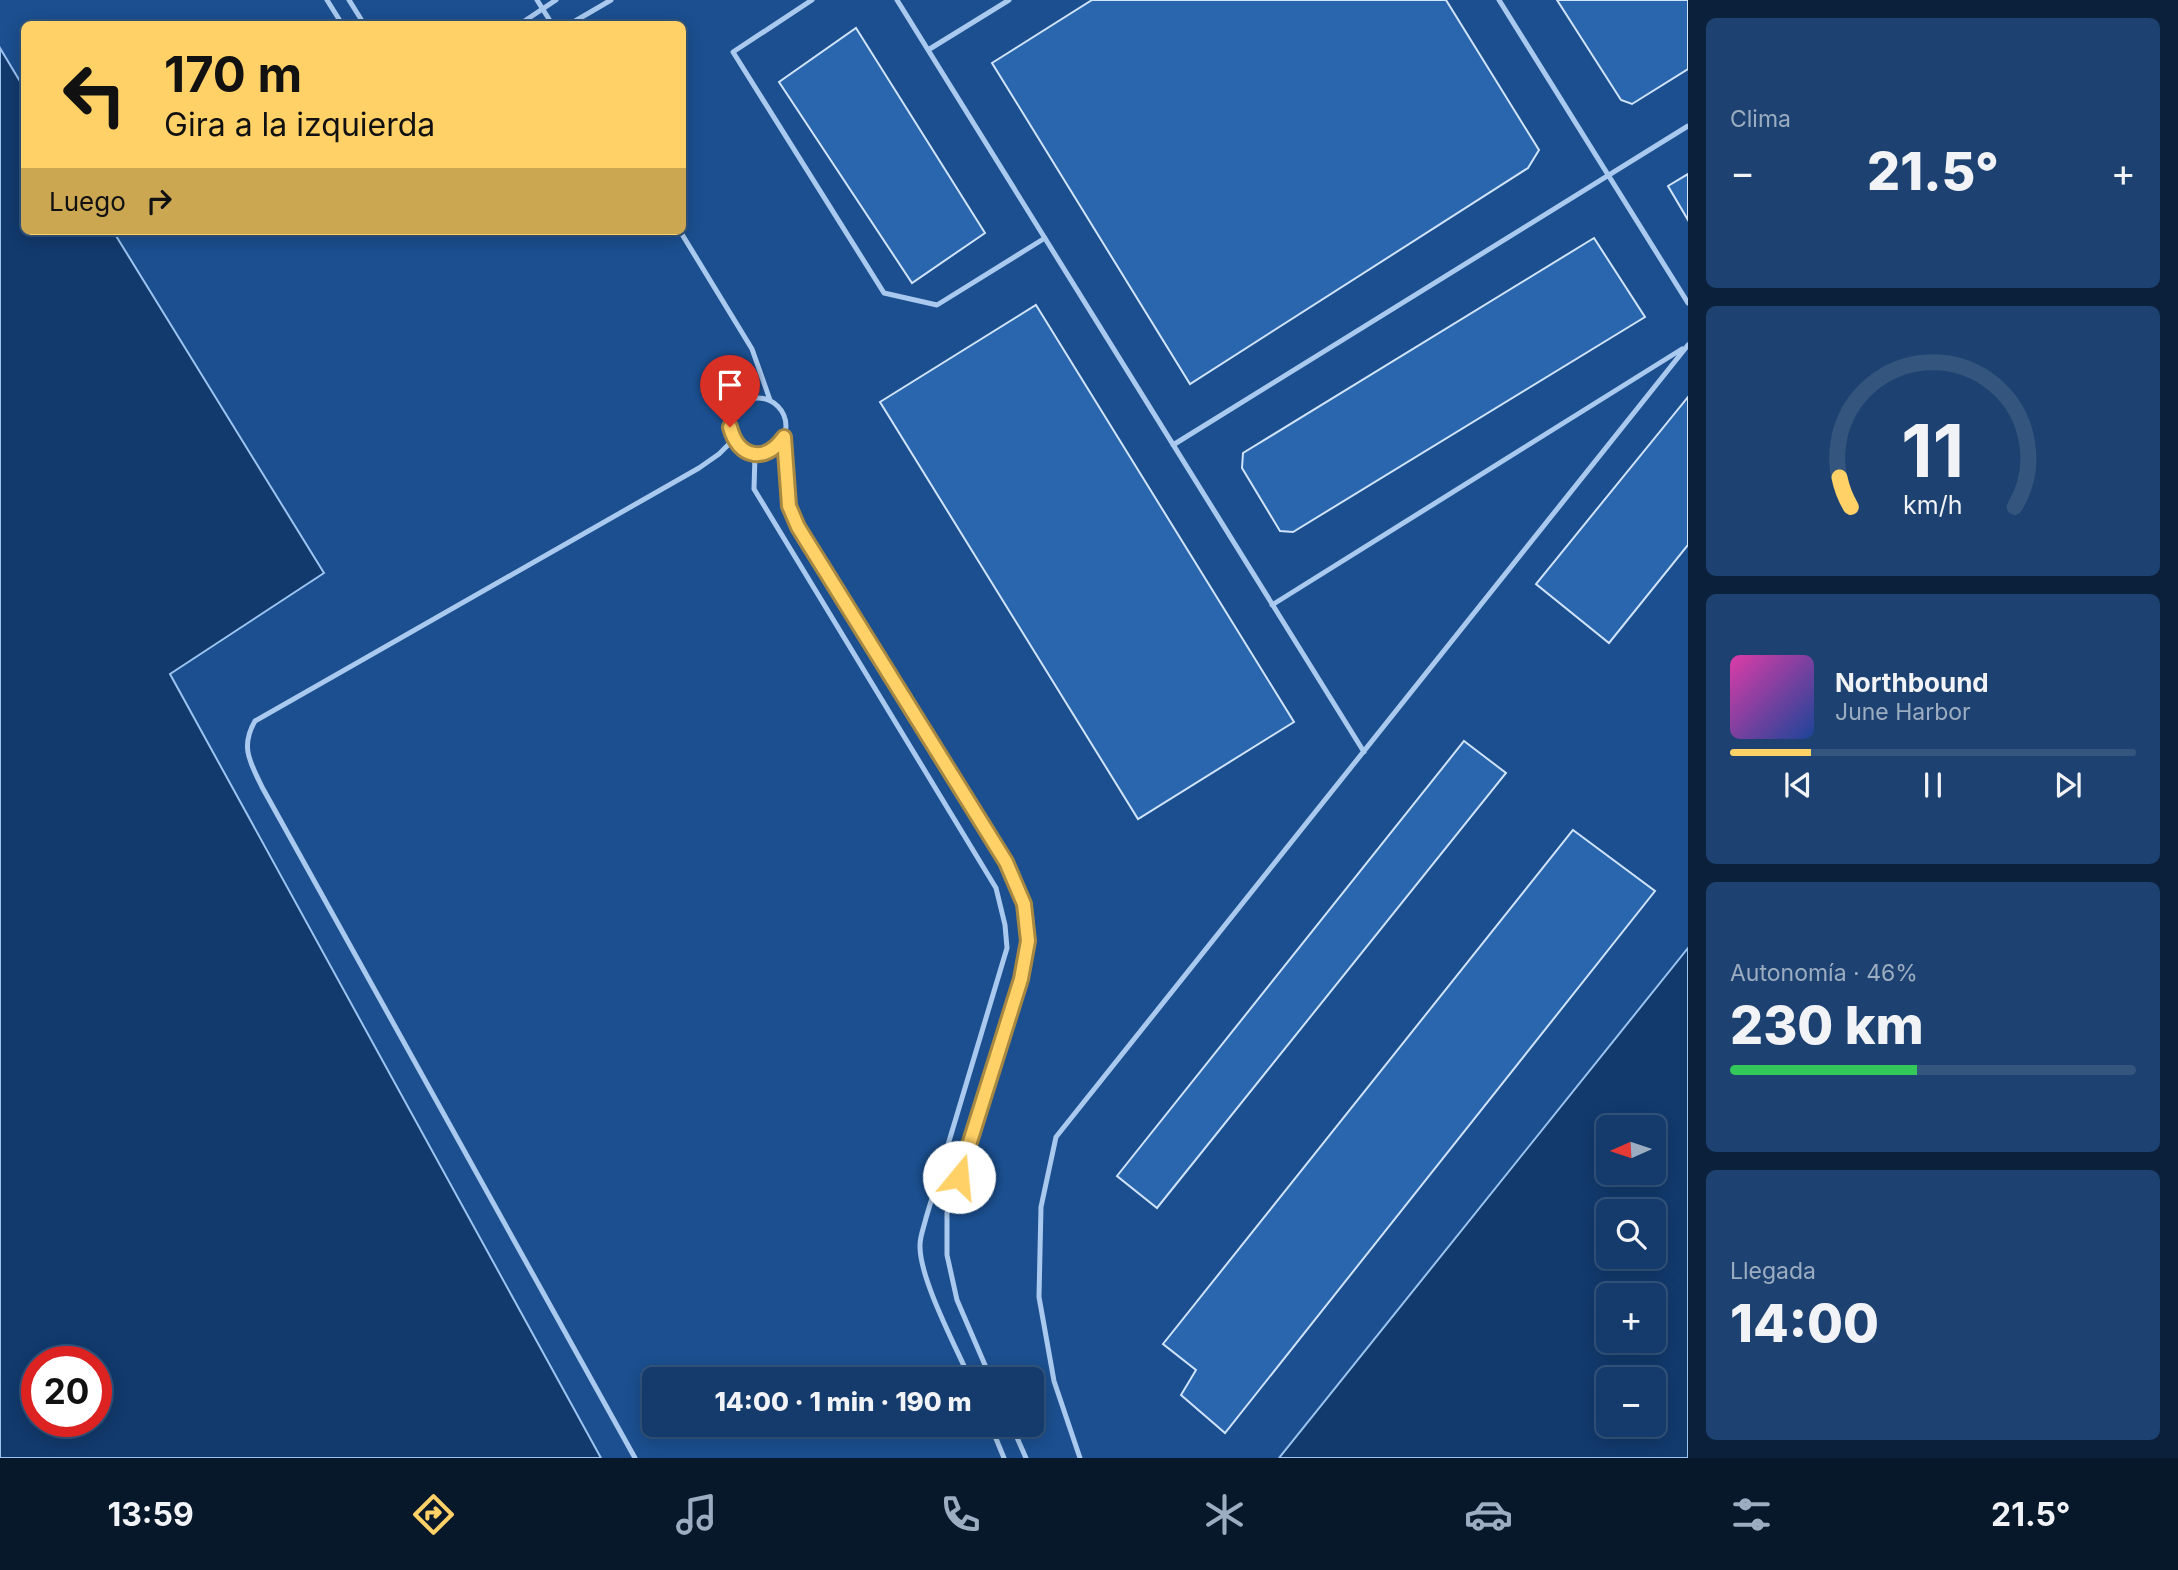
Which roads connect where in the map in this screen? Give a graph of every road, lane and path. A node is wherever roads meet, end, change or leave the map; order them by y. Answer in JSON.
{"nodes":[{"id":1,"x":327,"y":0,"type":"edge"},
{"id":2,"x":349,"y":0,"type":"edge"},
{"id":3,"x":537,"y":0,"type":"edge"},
{"id":4,"x":556,"y":0,"type":"edge"},
{"id":5,"x":611,"y":0,"type":"edge"},
{"id":6,"x":812,"y":0,"type":"edge"},
{"id":7,"x":897,"y":0,"type":"edge"},
{"id":8,"x":1009,"y":0,"type":"edge"},
{"id":9,"x":1499,"y":0,"type":"edge"},
{"id":10,"x":543,"y":9,"type":"junction"},
{"id":11,"x":340,"y":21,"type":"edge"},
{"id":12,"x":362,"y":21,"type":"edge"},
{"id":13,"x":525,"y":21,"type":"edge"},
{"id":14,"x":550,"y":21,"type":"edge"},
{"id":15,"x":575,"y":21,"type":"edge"},
{"id":16,"x":928,"y":50,"type":"junction"},
{"id":17,"x":1688,"y":126,"type":"edge"},
{"id":18,"x":1608,"y":176,"type":"junction"},
{"id":19,"x":682,"y":235,"type":"edge"},
{"id":20,"x":1045,"y":238,"type":"junction"},
{"id":21,"x":1688,"y":303,"type":"edge"},
{"id":22,"x":1688,"y":345,"type":"edge"},
{"id":23,"x":770,"y":400,"type":"junction"},
{"id":24,"x":784,"y":437,"type":"junction"},
{"id":25,"x":733,"y":440,"type":"junction"},
{"id":26,"x":1173,"y":445,"type":"junction"},
{"id":27,"x":755,"y":454,"type":"junction"},
{"id":28,"x":1272,"y":605,"type":"junction"},
{"id":29,"x":1364,"y":752,"type":"junction"},
{"id":30,"x":965,"y":1367,"type":"edge"},
{"id":31,"x":986,"y":1367,"type":"edge"},
{"id":32,"x":995,"y":1437,"type":"edge"},
{"id":33,"x":1017,"y":1437,"type":"edge"},
{"id":34,"x":635,"y":1458,"type":"edge"},
{"id":35,"x":1004,"y":1458,"type":"edge"},
{"id":36,"x":1026,"y":1458,"type":"edge"},
{"id":37,"x":1080,"y":1458,"type":"edge"}],
"edges":[{"from":1,"to":11,"type":"lane"},
{"from":2,"to":12,"type":"lane"},
{"from":3,"to":10,"type":"lane"},
{"from":4,"to":10,"type":"lane"},
{"from":5,"to":15,"type":"lane"},
{"from":6,"to":20,"type":"lane"},
{"from":7,"to":16,"type":"lane"},
{"from":8,"to":16,"type":"lane"},
{"from":9,"to":18,"type":"lane"},
{"from":10,"to":13,"type":"lane"},
{"from":10,"to":14,"type":"lane"},
{"from":16,"to":20,"type":"lane"},
{"from":17,"to":18,"type":"lane"},
{"from":18,"to":21,"type":"lane"},
{"from":18,"to":26,"type":"lane"},
{"from":19,"to":23,"type":"lane"},
{"from":20,"to":26,"type":"lane"},
{"from":22,"to":28,"type":"lane"},
{"from":22,"to":29,"type":"lane"},
{"from":23,"to":24,"type":"lane"},
{"from":23,"to":25,"type":"lane"},
{"from":24,"to":27,"type":"lane"},
{"from":24,"to":31,"type":"lane"},
{"from":25,"to":27,"type":"lane"},
{"from":25,"to":34,"type":"lane"},
{"from":26,"to":28,"type":"lane"},
{"from":27,"to":30,"type":"lane"},
{"from":28,"to":29,"type":"lane"},
{"from":29,"to":37,"type":"lane"},
{"from":32,"to":35,"type":"lane"},
{"from":33,"to":36,"type":"lane"}]}
